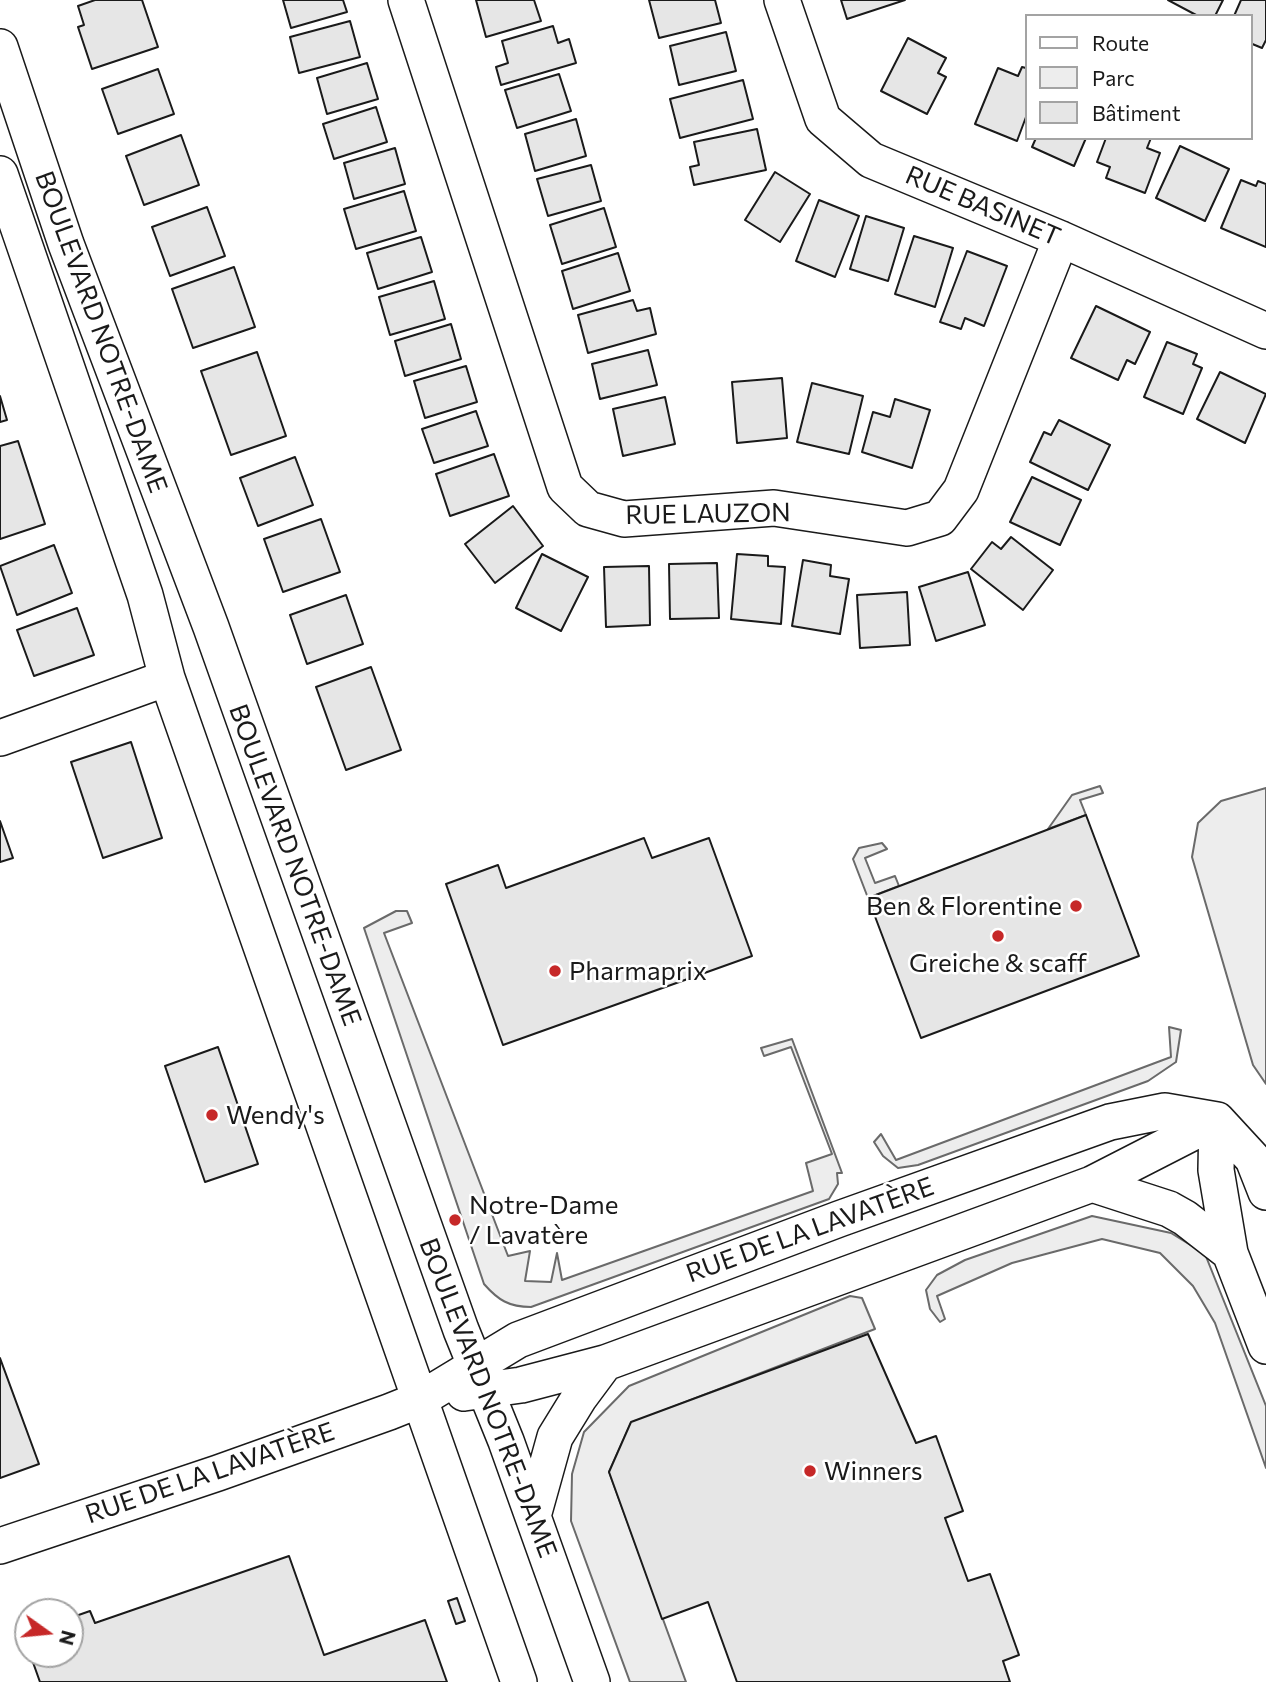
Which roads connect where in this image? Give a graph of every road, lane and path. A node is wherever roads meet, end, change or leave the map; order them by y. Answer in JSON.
{"nodes":[{"id":1,"x":406,"y":0,"type":"edge"},
{"id":2,"x":782,"y":0,"type":"edge"},
{"id":3,"x":0,"y":47,"type":"edge"},
{"id":4,"x":0,"y":174,"type":"edge"},
{"id":5,"x":1061,"y":239,"type":"junction"},
{"id":6,"x":1266,"y":331,"type":"edge"},
{"id":7,"x":167,"y":678,"type":"junction"},
{"id":8,"x":0,"y":738,"type":"edge"},
{"id":9,"x":1217,"y":1120,"type":"junction"},
{"id":10,"x":1092,"y":1184,"type":"junction"},
{"id":11,"x":1266,"y":1192,"type":"edge"},
{"id":12,"x":1230,"y":1253,"type":"junction"},
{"id":13,"x":1266,"y":1346,"type":"edge"},
{"id":14,"x":606,"y":1363,"type":"junction"},
{"id":15,"x":480,"y":1378,"type":"junction"},
{"id":16,"x":419,"y":1400,"type":"junction"},
{"id":17,"x":533,"y":1516,"type":"junction"},
{"id":18,"x":0,"y":1545,"type":"edge"},
{"id":19,"x":519,"y":1682,"type":"edge"},
{"id":20,"x":592,"y":1682,"type":"edge"}],
"edges":[{"from":1,"to":5,"type":"street","name":"RUE LAUZON"},
{"from":2,"to":5,"type":"street","name":"RUE BASINET"},
{"from":3,"to":15,"type":"street","name":"BOULEVARD NOTRE-DAME"},
{"from":4,"to":7,"type":"street","name":"BOULEVARD NOTRE-DAME"},
{"from":5,"to":6,"type":"street","name":"RUE BASINET"},
{"from":7,"to":8,"type":"street"},
{"from":7,"to":16,"type":"street","name":"BOULEVARD NOTRE-DAME"},
{"from":9,"to":10,"type":"street","name":"RUE DE LA LAVATÈRE"},
{"from":9,"to":11,"type":"street"},
{"from":9,"to":12,"type":"street"},
{"from":9,"to":15,"type":"street","name":"RUE DE LA LAVATÈRE"},
{"from":10,"to":12,"type":"street"},
{"from":10,"to":14,"type":"street","name":"RUE DE LA LAVATÈRE"},
{"from":12,"to":13,"type":"street"},
{"from":14,"to":15,"type":"street","name":"RUE DE LA LAVATÈRE"},
{"from":14,"to":17,"type":"street"},
{"from":15,"to":16,"type":"street","name":"RUE DE LA LAVATÈRE"},
{"from":15,"to":17,"type":"street","name":"BOULEVARD NOTRE-DAME"},
{"from":16,"to":18,"type":"street","name":"RUE DE LA LAVATÈRE"},
{"from":16,"to":19,"type":"street","name":"BOULEVARD NOTRE-DAME"},
{"from":17,"to":20,"type":"street","name":"BOULEVARD NOTRE-DAME"}]}
